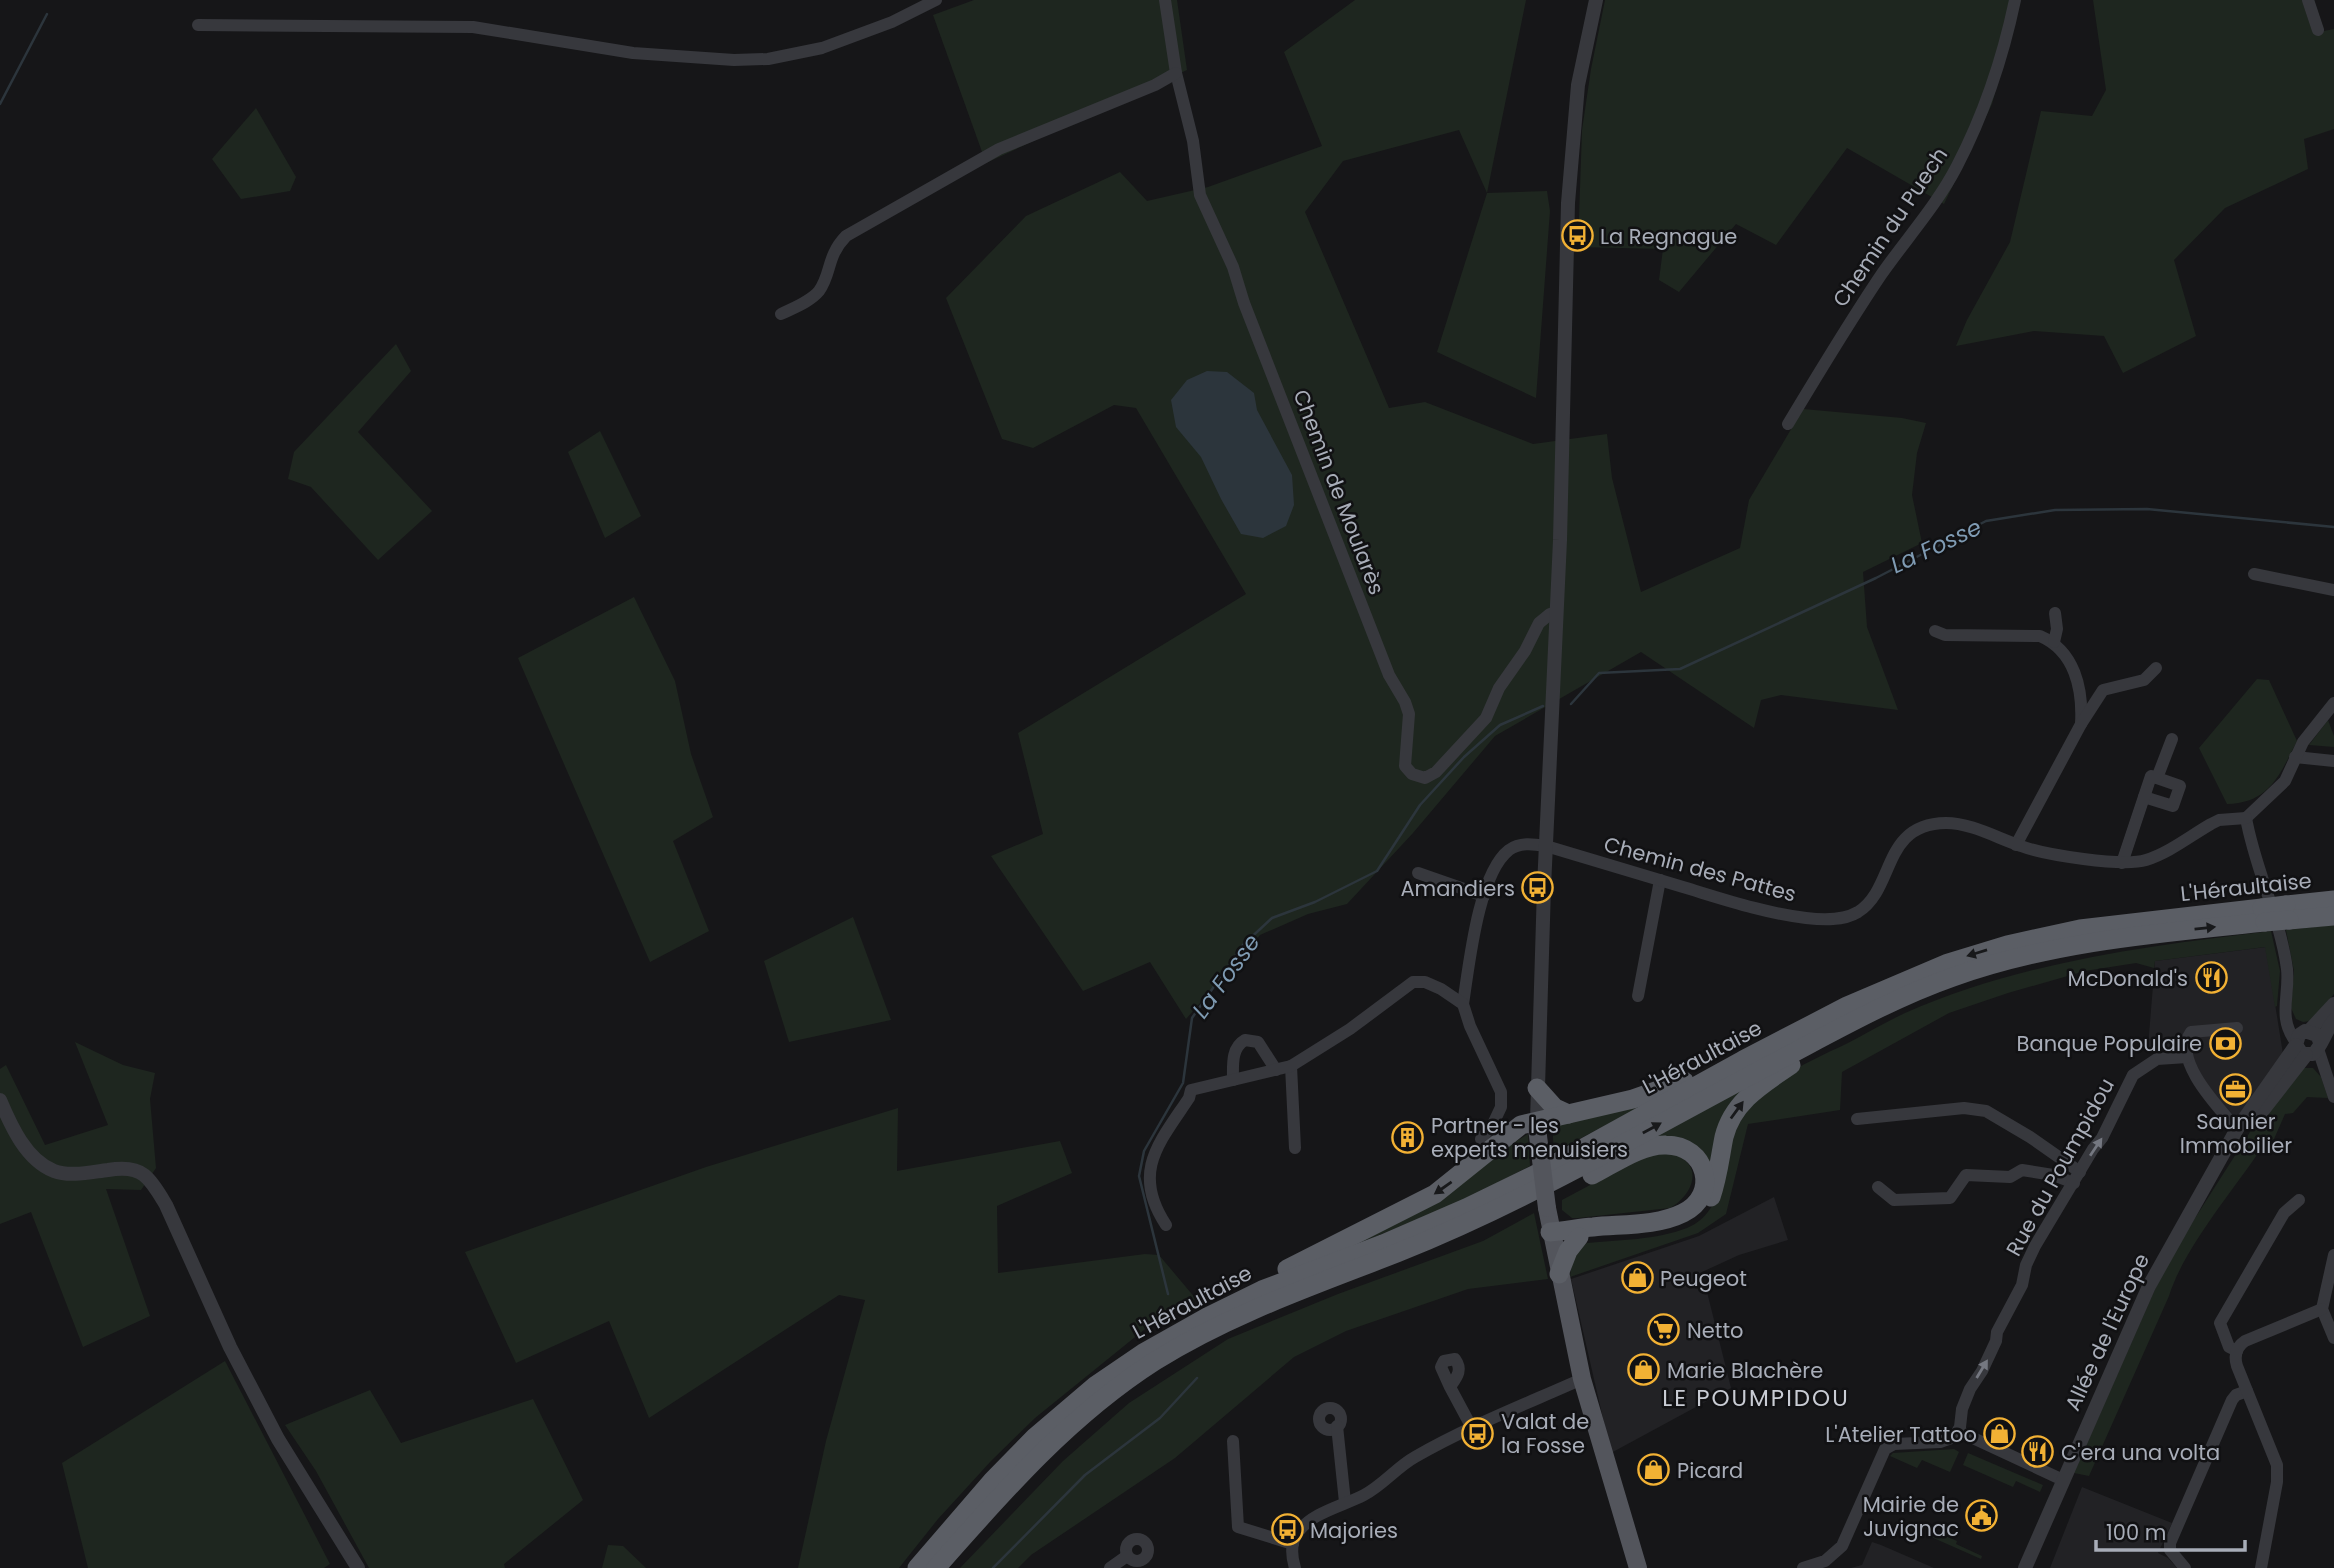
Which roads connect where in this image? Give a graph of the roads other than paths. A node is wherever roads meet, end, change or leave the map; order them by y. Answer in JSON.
{"nodes":[{"id":1,"x":936,"y":0,"type":"edge"},
{"id":2,"x":1165,"y":0,"type":"edge"},
{"id":3,"x":1596,"y":0,"type":"edge"},
{"id":4,"x":2015,"y":0,"type":"edge"},
{"id":5,"x":2308,"y":0,"type":"edge"},
{"id":6,"x":198,"y":25,"type":"dead end"},
{"id":7,"x":2318,"y":30,"type":"dead end"},
{"id":8,"x":1177,"y":73,"type":"junction"},
{"id":9,"x":780,"y":314,"type":"dead end"},
{"id":10,"x":1788,"y":424,"type":"dead end"},
{"id":11,"x":2254,"y":574,"type":"dead end"},
{"id":12,"x":2334,"y":590,"type":"edge"},
{"id":13,"x":1557,"y":612,"type":"junction"},
{"id":14,"x":2055,"y":613,"type":"dead end"},
{"id":15,"x":1935,"y":631,"type":"dead end"},
{"id":16,"x":2054,"y":642,"type":"junction"},
{"id":17,"x":2156,"y":668,"type":"dead end"},
{"id":18,"x":2334,"y":703,"type":"edge"},
{"id":19,"x":2081,"y":724,"type":"junction"},
{"id":20,"x":2172,"y":739,"type":"dead end"},
{"id":21,"x":2295,"y":757,"type":"junction"},
{"id":22,"x":2334,"y":761,"type":"edge"},
{"id":23,"x":2157,"y":778,"type":"junction"},
{"id":24,"x":2144,"y":797,"type":"junction"},
{"id":25,"x":2246,"y":818,"type":"junction"},
{"id":26,"x":2016,"y":845,"type":"junction"},
{"id":27,"x":1546,"y":846,"type":"junction"},
{"id":28,"x":2122,"y":863,"type":"junction"},
{"id":29,"x":1418,"y":873,"type":"dead end"},
{"id":30,"x":1660,"y":880,"type":"junction"},
{"id":31,"x":1485,"y":895,"type":"junction"},
{"id":32,"x":2334,"y":900,"type":"edge"},
{"id":33,"x":2288,"y":912,"type":"junction"},
{"id":34,"x":2264,"y":915,"type":"junction"},
{"id":35,"x":2334,"y":916,"type":"edge"},
{"id":36,"x":2083,"y":944,"type":"junction"},
{"id":37,"x":1638,"y":996,"type":"dead end"},
{"id":38,"x":1463,"y":1004,"type":"junction"},
{"id":39,"x":2334,"y":1004,"type":"edge"},
{"id":40,"x":1847,"y":1006,"type":"junction"},
{"id":41,"x":2334,"y":1020,"type":"edge"},
{"id":42,"x":2237,"y":1028,"type":"dead end"},
{"id":43,"x":2308,"y":1044,"type":"junction"},
{"id":44,"x":2187,"y":1057,"type":"junction"},
{"id":45,"x":1291,"y":1066,"type":"junction"},
{"id":46,"x":1276,"y":1070,"type":"junction"},
{"id":47,"x":1233,"y":1080,"type":"junction"},
{"id":48,"x":1537,"y":1088,"type":"junction"},
{"id":49,"x":2334,"y":1097,"type":"edge"},
{"id":50,"x":0,"y":1100,"type":"edge"},
{"id":51,"x":1568,"y":1114,"type":"junction"},
{"id":52,"x":1857,"y":1119,"type":"dead end"},
{"id":53,"x":1537,"y":1124,"type":"junction"},
{"id":54,"x":2237,"y":1129,"type":"junction"},
{"id":55,"x":1481,"y":1139,"type":"dead end"},
{"id":56,"x":1295,"y":1148,"type":"dead end"},
{"id":57,"x":2077,"y":1177,"type":"junction"},
{"id":58,"x":1878,"y":1187,"type":"dead end"},
{"id":59,"x":2299,"y":1200,"type":"dead end"},
{"id":60,"x":1549,"y":1224,"type":"junction"},
{"id":61,"x":1166,"y":1225,"type":"dead end"},
{"id":62,"x":2180,"y":1231,"type":"junction"},
{"id":63,"x":1584,"y":1232,"type":"junction"},
{"id":64,"x":2334,"y":1255,"type":"edge"},
{"id":65,"x":1559,"y":1274,"type":"junction"},
{"id":66,"x":2322,"y":1310,"type":"junction"},
{"id":67,"x":2334,"y":1338,"type":"edge"},
{"id":68,"x":2237,"y":1351,"type":"junction"},
{"id":69,"x":1582,"y":1378,"type":"junction"},
{"id":70,"x":1450,"y":1387,"type":"dead end"},
{"id":71,"x":2247,"y":1391,"type":"junction"},
{"id":72,"x":1338,"y":1426,"type":"dead end"},
{"id":73,"x":1472,"y":1428,"type":"junction"},
{"id":74,"x":1958,"y":1432,"type":"junction"},
{"id":75,"x":1233,"y":1441,"type":"dead end"},
{"id":76,"x":2063,"y":1480,"type":"junction"},
{"id":77,"x":1345,"y":1502,"type":"junction"},
{"id":78,"x":963,"y":1526,"type":"junction"},
{"id":79,"x":1293,"y":1544,"type":"junction"},
{"id":80,"x":1127,"y":1556,"type":"junction"},
{"id":81,"x":1146,"y":1564,"type":"edge"},
{"id":82,"x":358,"y":1568,"type":"edge"},
{"id":83,"x":918,"y":1568,"type":"edge"},
{"id":84,"x":936,"y":1568,"type":"edge"},
{"id":85,"x":1110,"y":1568,"type":"edge"},
{"id":86,"x":1295,"y":1568,"type":"edge"},
{"id":87,"x":1638,"y":1568,"type":"edge"},
{"id":88,"x":1802,"y":1568,"type":"edge"},
{"id":89,"x":2025,"y":1568,"type":"edge"},
{"id":90,"x":2185,"y":1568,"type":"edge"},
{"id":91,"x":2261,"y":1568,"type":"edge"}],
"edges":[{"from":1,"to":6,"type":"street"},
{"from":2,"to":8,"type":"street","name":"Chemin de Moularès"},
{"from":3,"to":13,"type":"street"},
{"from":4,"to":10,"type":"street","name":"Chemin du Puech"},
{"from":5,"to":7,"type":"street"},
{"from":8,"to":9,"type":"street"},
{"from":8,"to":13,"type":"street","name":"Chemin de Moularès"},
{"from":11,"to":12,"type":"street"},
{"from":13,"to":27,"type":"street"},
{"from":14,"to":16,"type":"street"},
{"from":15,"to":16,"type":"street"},
{"from":16,"to":19,"type":"street"},
{"from":17,"to":19,"type":"street"},
{"from":18,"to":21,"type":"street"},
{"from":19,"to":26,"type":"street"},
{"from":20,"to":23,"type":"street"},
{"from":21,"to":22,"type":"street"},
{"from":21,"to":25,"type":"street"},
{"from":23,"to":24,"type":"street"},
{"from":23,"to":24,"type":"street"},
{"from":24,"to":28,"type":"street"},
{"from":25,"to":28,"type":"street","name":"Chemin des Pattes"},
{"from":25,"to":43,"type":"street"},
{"from":26,"to":28,"type":"street","name":"Chemin des Pattes"},
{"from":26,"to":30,"type":"street","name":"Chemin des Pattes"},
{"from":27,"to":30,"type":"street","name":"Chemin des Pattes"},
{"from":27,"to":31,"type":"street"},
{"from":27,"to":48,"type":"street"},
{"from":29,"to":31,"type":"street"},
{"from":30,"to":37,"type":"street"},
{"from":31,"to":38,"type":"street"},
{"from":32,"to":33,"type":"highway","name":"L'Héraultaise"},
{"from":33,"to":34,"type":"highway","name":"L'Héraultaise","bridge":true},
{"from":33,"to":35,"type":"highway","name":"L'Héraultaise"},
{"from":36,"to":34,"type":"highway","name":"L'Héraultaise","one_way":true},
{"from":34,"to":40,"type":"highway","name":"L'Héraultaise","one_way":true},
{"from":63,"to":36,"type":"highway","one_way":true},
{"from":78,"to":36,"type":"highway","name":"L'Héraultaise","one_way":true},
{"from":38,"to":45,"type":"street"},
{"from":38,"to":55,"type":"street"},
{"from":39,"to":43,"type":"street","name":"Allée de l'Europe"},
{"from":40,"to":51,"type":"highway"},
{"from":40,"to":78,"type":"highway","name":"L'Héraultaise"},
{"from":41,"to":43,"type":"street","name":"Allée de l'Europe"},
{"from":42,"to":44,"type":"street"},
{"from":43,"to":49,"type":"street"},
{"from":43,"to":54,"type":"street","name":"Allée de l'Europe"},
{"from":43,"to":62,"type":"street","name":"Allée de l'Europe"},
{"from":44,"to":54,"type":"street"},
{"from":57,"to":44,"type":"street","name":"Rue du Poumpidou","one_way":true},
{"from":45,"to":46,"type":"street"},
{"from":45,"to":56,"type":"street"},
{"from":46,"to":47,"type":"street"},
{"from":46,"to":47,"type":"street"},
{"from":47,"to":61,"type":"street"},
{"from":48,"to":51,"type":"highway"},
{"from":48,"to":53,"type":"street"},
{"from":50,"to":82,"type":"street"},
{"from":51,"to":53,"type":"highway"},
{"from":52,"to":57,"type":"street"},
{"from":53,"to":60,"type":"main road","bridge":true},
{"from":53,"to":78,"type":"highway","one_way":true},
{"from":54,"to":62,"type":"street","name":"Allée de l'Europe"},
{"from":57,"to":58,"type":"street"},
{"from":74,"to":57,"type":"street","name":"Rue du Poumpidou","one_way":true},
{"from":59,"to":68,"type":"street"},
{"from":60,"to":63,"type":"highway"},
{"from":60,"to":65,"type":"main road"},
{"from":62,"to":76,"type":"street","name":"Allée de l'Europe"},
{"from":63,"to":65,"type":"highway"},
{"from":63,"to":78,"type":"highway"},
{"from":64,"to":66,"type":"street"},
{"from":65,"to":69,"type":"main road"},
{"from":66,"to":67,"type":"street"},
{"from":66,"to":68,"type":"street"},
{"from":68,"to":71,"type":"street"},
{"from":69,"to":73,"type":"street"},
{"from":69,"to":87,"type":"main road"},
{"from":70,"to":73,"type":"street"},
{"from":71,"to":90,"type":"street"},
{"from":71,"to":91,"type":"street"},
{"from":72,"to":77,"type":"street"},
{"from":73,"to":77,"type":"street"},
{"from":74,"to":76,"type":"street"},
{"from":74,"to":88,"type":"street"},
{"from":75,"to":79,"type":"street"},
{"from":76,"to":89,"type":"street","name":"Allée de l'Europe"},
{"from":77,"to":79,"type":"street"},
{"from":78,"to":83,"type":"highway","name":"L'Héraultaise"},
{"from":78,"to":84,"type":"highway","name":"L'Héraultaise"},
{"from":79,"to":86,"type":"street"},
{"from":80,"to":81,"type":"street"},
{"from":80,"to":81,"type":"street"},
{"from":80,"to":85,"type":"street"}]}
